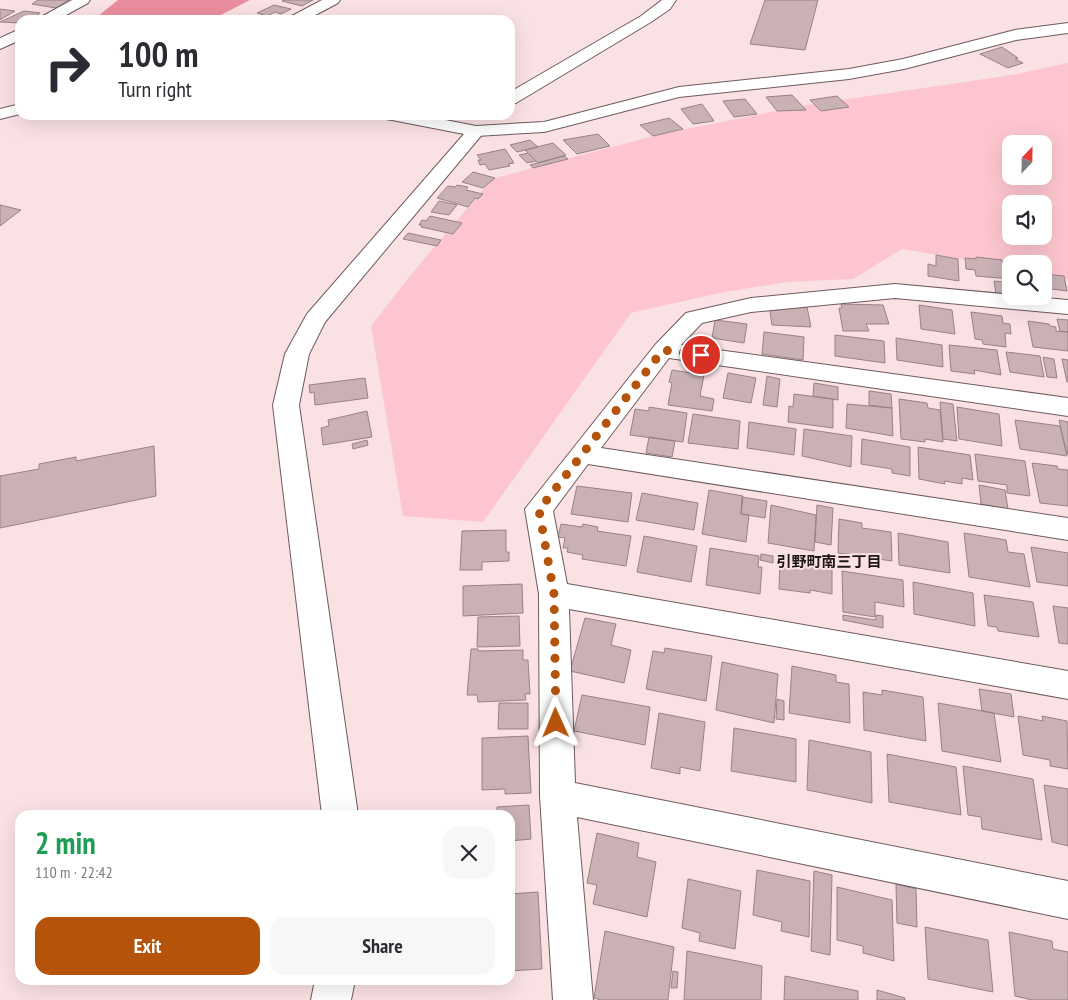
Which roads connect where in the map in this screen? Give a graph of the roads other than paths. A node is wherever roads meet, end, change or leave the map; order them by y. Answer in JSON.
{"nodes":[{"id":1,"x":60,"y":0,"type":"edge"},
{"id":2,"x":333,"y":0,"type":"edge"},
{"id":3,"x":640,"y":0,"type":"edge"},
{"id":4,"x":669,"y":0,"type":"edge"},
{"id":5,"x":81,"y":2,"type":"edge"},
{"id":6,"x":56,"y":15,"type":"edge"},
{"id":7,"x":304,"y":15,"type":"edge"},
{"id":8,"x":646,"y":19,"type":"junction"},
{"id":9,"x":1068,"y":28,"type":"edge"},
{"id":10,"x":515,"y":96,"type":"edge"},
{"id":11,"x":15,"y":110,"type":"edge"},
{"id":12,"x":0,"y":114,"type":"edge"},
{"id":13,"x":450,"y":120,"type":"edge"},
{"id":14,"x":484,"y":123,"type":"edge"},
{"id":15,"x":1068,"y":307,"type":"edge"},
{"id":16,"x":663,"y":350,"type":"junction"},
{"id":17,"x":1068,"y":407,"type":"edge"},
{"id":18,"x":582,"y":454,"type":"junction"},
{"id":19,"x":1068,"y":529,"type":"edge"},
{"id":20,"x":554,"y":594,"type":"junction"},
{"id":21,"x":1068,"y":685,"type":"edge"},
{"id":22,"x":558,"y":796,"type":"junction"},
{"id":23,"x":339,"y":810,"type":"edge"},
{"id":24,"x":1068,"y":900,"type":"edge"},
{"id":25,"x":334,"y":985,"type":"edge"},
{"id":26,"x":331,"y":1000,"type":"edge"},
{"id":27,"x":573,"y":1000,"type":"edge"}],
"edges":[{"from":1,"to":5,"type":"street"},
{"from":2,"to":7,"type":"street"},
{"from":3,"to":8,"type":"street"},
{"from":4,"to":8,"type":"street"},
{"from":5,"to":6,"type":"street"},
{"from":8,"to":10,"type":"street"},
{"from":9,"to":14,"type":"street"},
{"from":11,"to":12,"type":"street"},
{"from":13,"to":14,"type":"street"},
{"from":14,"to":23,"type":"street"},
{"from":15,"to":16,"type":"street"},
{"from":16,"to":17,"type":"street"},
{"from":16,"to":18,"type":"street"},
{"from":18,"to":19,"type":"street"},
{"from":18,"to":20,"type":"street"},
{"from":20,"to":21,"type":"street"},
{"from":20,"to":22,"type":"street"},
{"from":22,"to":24,"type":"street"},
{"from":22,"to":27,"type":"street"},
{"from":25,"to":26,"type":"street"}]}
